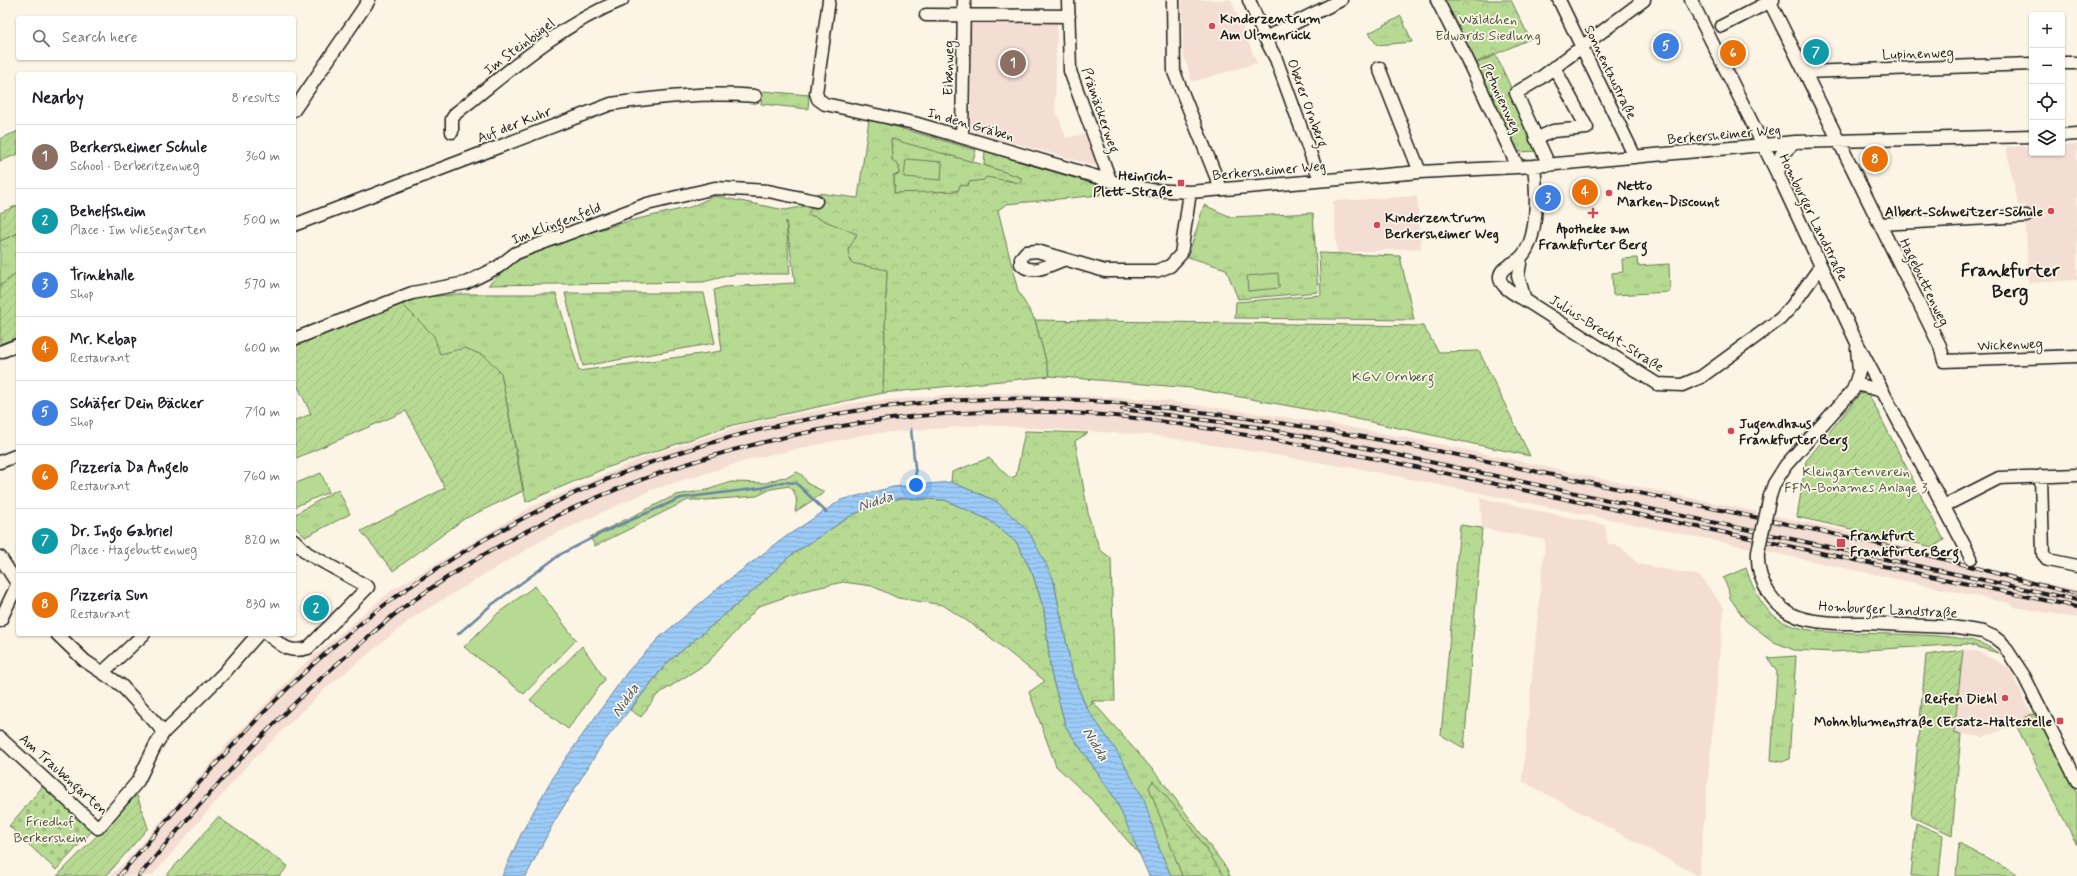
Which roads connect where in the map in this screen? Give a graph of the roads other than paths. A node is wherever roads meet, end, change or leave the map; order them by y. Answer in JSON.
{"nodes":[{"id":1,"x":369,"y":0,"type":"edge"},
{"id":2,"x":622,"y":0,"type":"edge"},
{"id":3,"x":830,"y":0,"type":"edge"},
{"id":4,"x":964,"y":0,"type":"edge"},
{"id":5,"x":1068,"y":0,"type":"edge"},
{"id":6,"x":1173,"y":0,"type":"edge"},
{"id":7,"x":1249,"y":0,"type":"edge"},
{"id":8,"x":1340,"y":0,"type":"edge"},
{"id":9,"x":1437,"y":0,"type":"edge"},
{"id":10,"x":1560,"y":0,"type":"edge"},
{"id":11,"x":1644,"y":0,"type":"edge"},
{"id":12,"x":1691,"y":0,"type":"edge"},
{"id":13,"x":1772,"y":1,"type":"edge"},
{"id":14,"x":607,"y":3,"type":"edge"},
{"id":15,"x":964,"y":14,"type":"junction"},
{"id":16,"x":926,"y":15,"type":"dead end"},
{"id":17,"x":1069,"y":16,"type":"junction"},
{"id":18,"x":1722,"y":26,"type":"dead end"},
{"id":19,"x":1265,"y":38,"type":"junction"},
{"id":20,"x":1582,"y":46,"type":"junction"},
{"id":21,"x":2065,"y":63,"type":"edge"},
{"id":22,"x":2077,"y":63,"type":"edge"},
{"id":23,"x":2029,"y":64,"type":"edge"},
{"id":24,"x":1554,"y":67,"type":"junction"},
{"id":25,"x":1379,"y":68,"type":"dead end"},
{"id":26,"x":1805,"y":72,"type":"junction"},
{"id":27,"x":755,"y":96,"type":"dead end"},
{"id":28,"x":296,"y":107,"type":"edge"},
{"id":29,"x":452,"y":132,"type":"dead end"},
{"id":30,"x":2077,"y":134,"type":"edge"},
{"id":31,"x":2065,"y":135,"type":"edge"},
{"id":32,"x":2029,"y":136,"type":"edge"},
{"id":33,"x":962,"y":137,"type":"junction"},
{"id":34,"x":1536,"y":139,"type":"junction"},
{"id":35,"x":1795,"y":142,"type":"junction"},
{"id":36,"x":1839,"y":142,"type":"junction"},
{"id":37,"x":1763,"y":146,"type":"junction"},
{"id":38,"x":1635,"y":157,"type":"junction"},
{"id":39,"x":1549,"y":165,"type":"junction"},
{"id":40,"x":1534,"y":166,"type":"junction"},
{"id":41,"x":1518,"y":167,"type":"junction"},
{"id":42,"x":1420,"y":172,"type":"junction"},
{"id":43,"x":1778,"y":176,"type":"junction"},
{"id":44,"x":1320,"y":180,"type":"junction"},
{"id":45,"x":1115,"y":182,"type":"junction"},
{"id":46,"x":1221,"y":189,"type":"junction"},
{"id":47,"x":1190,"y":192,"type":"junction"},
{"id":48,"x":816,"y":200,"type":"dead end"},
{"id":49,"x":2026,"y":216,"type":"dead end"},
{"id":50,"x":296,"y":224,"type":"edge"},
{"id":51,"x":1880,"y":224,"type":"junction"},
{"id":52,"x":1521,"y":257,"type":"junction"},
{"id":53,"x":1063,"y":260,"type":"dead end"},
{"id":54,"x":1821,"y":266,"type":"junction"},
{"id":55,"x":1525,"y":300,"type":"junction"},
{"id":56,"x":296,"y":338,"type":"edge"},
{"id":57,"x":1856,"y":341,"type":"junction"},
{"id":58,"x":16,"y":346,"type":"edge"},
{"id":59,"x":0,"y":352,"type":"edge"},
{"id":60,"x":2077,"y":356,"type":"edge"},
{"id":61,"x":1944,"y":361,"type":"joint"},
{"id":62,"x":1856,"y":384,"type":"junction"},
{"id":63,"x":1882,"y":391,"type":"junction"},
{"id":64,"x":16,"y":456,"type":"edge"},
{"id":65,"x":0,"y":462,"type":"edge"},
{"id":66,"x":2077,"y":475,"type":"edge"},
{"id":67,"x":2041,"y":476,"type":"junction"},
{"id":68,"x":1944,"y":506,"type":"junction"},
{"id":69,"x":296,"y":542,"type":"edge"},
{"id":70,"x":0,"y":557,"type":"edge"},
{"id":71,"x":1971,"y":558,"type":"dead end"},
{"id":72,"x":2077,"y":566,"type":"edge"},
{"id":73,"x":16,"y":581,"type":"edge"},
{"id":74,"x":16,"y":588,"type":"edge"},
{"id":75,"x":0,"y":621,"type":"edge"},
{"id":76,"x":59,"y":636,"type":"edge"},
{"id":77,"x":142,"y":636,"type":"edge"},
{"id":78,"x":256,"y":636,"type":"edge"},
{"id":79,"x":270,"y":636,"type":"edge"},
{"id":80,"x":103,"y":672,"type":"junction"},
{"id":81,"x":164,"y":732,"type":"junction"},
{"id":82,"x":0,"y":738,"type":"edge"},
{"id":83,"x":2077,"y":781,"type":"edge"}],
"edges":[{"from":1,"to":28,"type":"street"},
{"from":2,"to":14,"type":"street","name":"Im Steinbügel"},
{"from":3,"to":33,"type":"street","name":"In den Gräben"},
{"from":4,"to":15,"type":"street","name":"Eibenweg"},
{"from":5,"to":17,"type":"street","name":"Prämäckerweg"},
{"from":6,"to":46,"type":"street"},
{"from":7,"to":19,"type":"street","name":"Oberer Ornberg"},
{"from":8,"to":19,"type":"street"},
{"from":9,"to":41,"type":"street","name":"Petunienweg"},
{"from":10,"to":20,"type":"street","name":"Sonnentaustraße"},
{"from":11,"to":20,"type":"street"},
{"from":12,"to":37,"type":"street","name":"Homburger Landstraße"},
{"from":13,"to":18,"type":"street"},
{"from":13,"to":26,"type":"street","name":"Hagebuttenweg"},
{"from":14,"to":29,"type":"street","name":"Im Steinbügel"},
{"from":15,"to":16,"type":"street"},
{"from":15,"to":17,"type":"street"},
{"from":15,"to":33,"type":"street","name":"Eibenweg"},
{"from":17,"to":45,"type":"street","name":"Prämäckerweg"},
{"from":19,"to":44,"type":"street","name":"Oberer Ornberg"},
{"from":20,"to":24,"type":"street"},
{"from":20,"to":38,"type":"street","name":"Sonnentaustraße"},
{"from":21,"to":22,"type":"street"},
{"from":23,"to":26,"type":"street","name":"Lupinenweg"},
{"from":24,"to":34,"type":"street"},
{"from":24,"to":34,"type":"street"},
{"from":25,"to":42,"type":"street"},
{"from":26,"to":36,"type":"street","name":"Hagebuttenweg"},
{"from":27,"to":50,"type":"street","name":"Auf der Kuhr"},
{"from":30,"to":31,"type":"street"},
{"from":32,"to":36,"type":"street","name":"Berkersheimer Weg"},
{"from":33,"to":45,"type":"street","name":"In den Gräben"},
{"from":34,"to":39,"type":"street"},
{"from":35,"to":36,"type":"street","name":"Berkersheimer Weg"},
{"from":35,"to":37,"type":"street","name":"Berkersheimer Weg"},
{"from":35,"to":43,"type":"street"},
{"from":36,"to":51,"type":"street","name":"Hagebuttenweg"},
{"from":37,"to":38,"type":"street","name":"Berkersheimer Weg"},
{"from":37,"to":43,"type":"street","name":"Homburger Landstraße"},
{"from":38,"to":39,"type":"street","name":"Berkersheimer Weg"},
{"from":39,"to":40,"type":"street","name":"Berkersheimer Weg"},
{"from":40,"to":41,"type":"street","name":"Berkersheimer Weg"},
{"from":40,"to":52,"type":"street","name":"Julius-Brecht-Straße"},
{"from":41,"to":42,"type":"street","name":"Berkersheimer Weg"},
{"from":42,"to":44,"type":"street","name":"Berkersheimer Weg"},
{"from":43,"to":54,"type":"street","name":"Homburger Landstraße"},
{"from":44,"to":46,"type":"street","name":"Berkersheimer Weg"},
{"from":45,"to":47,"type":"street","name":"Berkersheimer Weg"},
{"from":46,"to":47,"type":"street","name":"Berkersheimer Weg"},
{"from":47,"to":53,"type":"street"},
{"from":48,"to":56,"type":"street","name":"Im Klingenfeld"},
{"from":49,"to":51,"type":"street"},
{"from":51,"to":61,"type":"street","name":"Hagebuttenweg"},
{"from":52,"to":55,"type":"street","name":"Julius-Brecht-Straße"},
{"from":52,"to":55,"type":"street","name":"Julius-Brecht-Straße"},
{"from":54,"to":55,"type":"street","name":"Julius-Brecht-Straße"},
{"from":54,"to":57,"type":"street","name":"Homburger Landstraße"},
{"from":57,"to":62,"type":"street","name":"Homburger Landstraße"},
{"from":57,"to":63,"type":"street","name":"Homburger Landstraße"},
{"from":58,"to":59,"type":"street"},
{"from":60,"to":61,"type":"street","name":"Wickenweg"},
{"from":62,"to":63,"type":"street"},
{"from":62,"to":83,"type":"street","name":"Homburger Landstraße","bridge":true},
{"from":63,"to":68,"type":"street","name":"Homburger Landstraße"},
{"from":64,"to":65,"type":"street"},
{"from":66,"to":67,"type":"street"},
{"from":67,"to":68,"type":"street"},
{"from":67,"to":72,"type":"street"},
{"from":68,"to":71,"type":"street","name":"Homburger Landstraße"},
{"from":69,"to":79,"type":"street"},
{"from":70,"to":73,"type":"street"},
{"from":74,"to":75,"type":"street"},
{"from":76,"to":80,"type":"street"},
{"from":77,"to":80,"type":"street"},
{"from":78,"to":81,"type":"street"},
{"from":80,"to":81,"type":"street"},
{"from":81,"to":82,"type":"street","name":"Am Traubengarten"}]}
